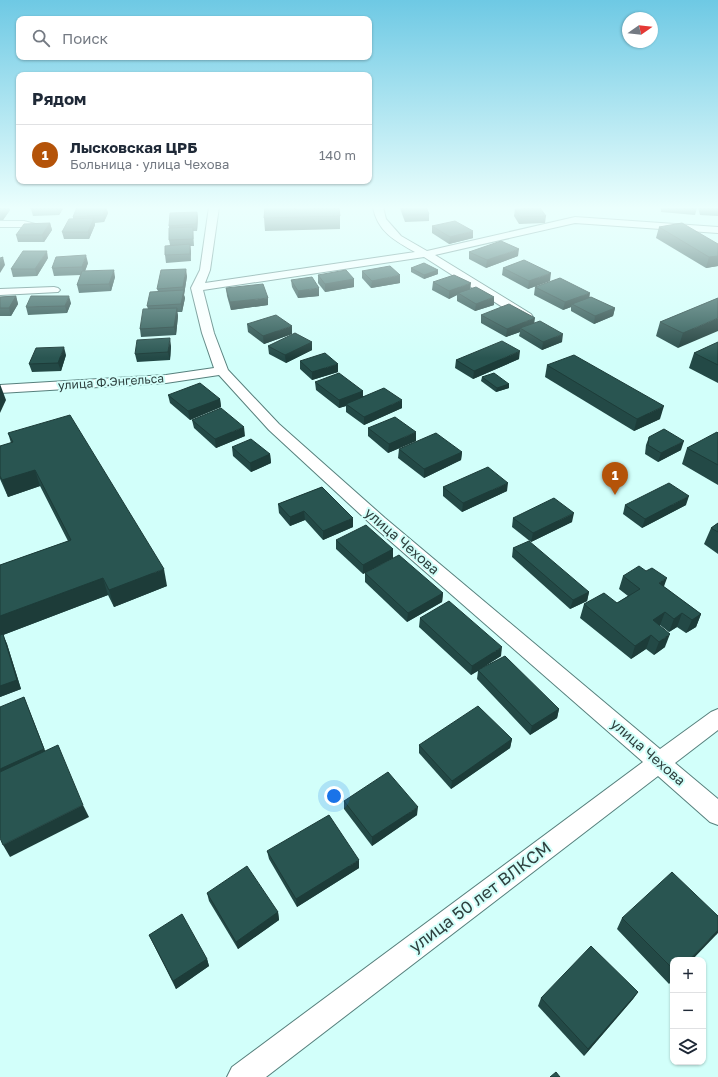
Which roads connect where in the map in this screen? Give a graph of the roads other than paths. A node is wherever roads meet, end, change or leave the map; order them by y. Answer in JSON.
{"nodes":[{"id":1,"x":207,"y":257,"type":"edge"},
{"id":2,"x":404,"y":257,"type":"edge"},
{"id":3,"x":431,"y":257,"type":"edge"},
{"id":4,"x":197,"y":288,"type":"junction"},
{"id":5,"x":54,"y":290,"type":"dead end"},
{"id":6,"x":0,"y":292,"type":"edge"},
{"id":7,"x":537,"y":324,"type":"edge"},
{"id":8,"x":222,"y":371,"type":"junction"},
{"id":9,"x":0,"y":389,"type":"edge"},
{"id":10,"x":718,"y":718,"type":"edge"},
{"id":11,"x":659,"y":762,"type":"junction"},
{"id":12,"x":718,"y":814,"type":"edge"},
{"id":13,"x":242,"y":1077,"type":"edge"}],
"edges":[{"from":1,"to":4,"type":"street"},
{"from":2,"to":4,"type":"street"},
{"from":3,"to":7,"type":"street"},
{"from":4,"to":8,"type":"street","name":"улица Чехова"},
{"from":5,"to":6,"type":"street"},
{"from":8,"to":9,"type":"street","name":"улица Ф.Энгельса"},
{"from":8,"to":11,"type":"street","name":"улица Чехова"},
{"from":10,"to":11,"type":"street","name":"улица 50 лет ВЛКСМ"},
{"from":11,"to":12,"type":"street","name":"улица Чехова"},
{"from":11,"to":13,"type":"street","name":"улица 50 лет ВЛКСМ"}]}
